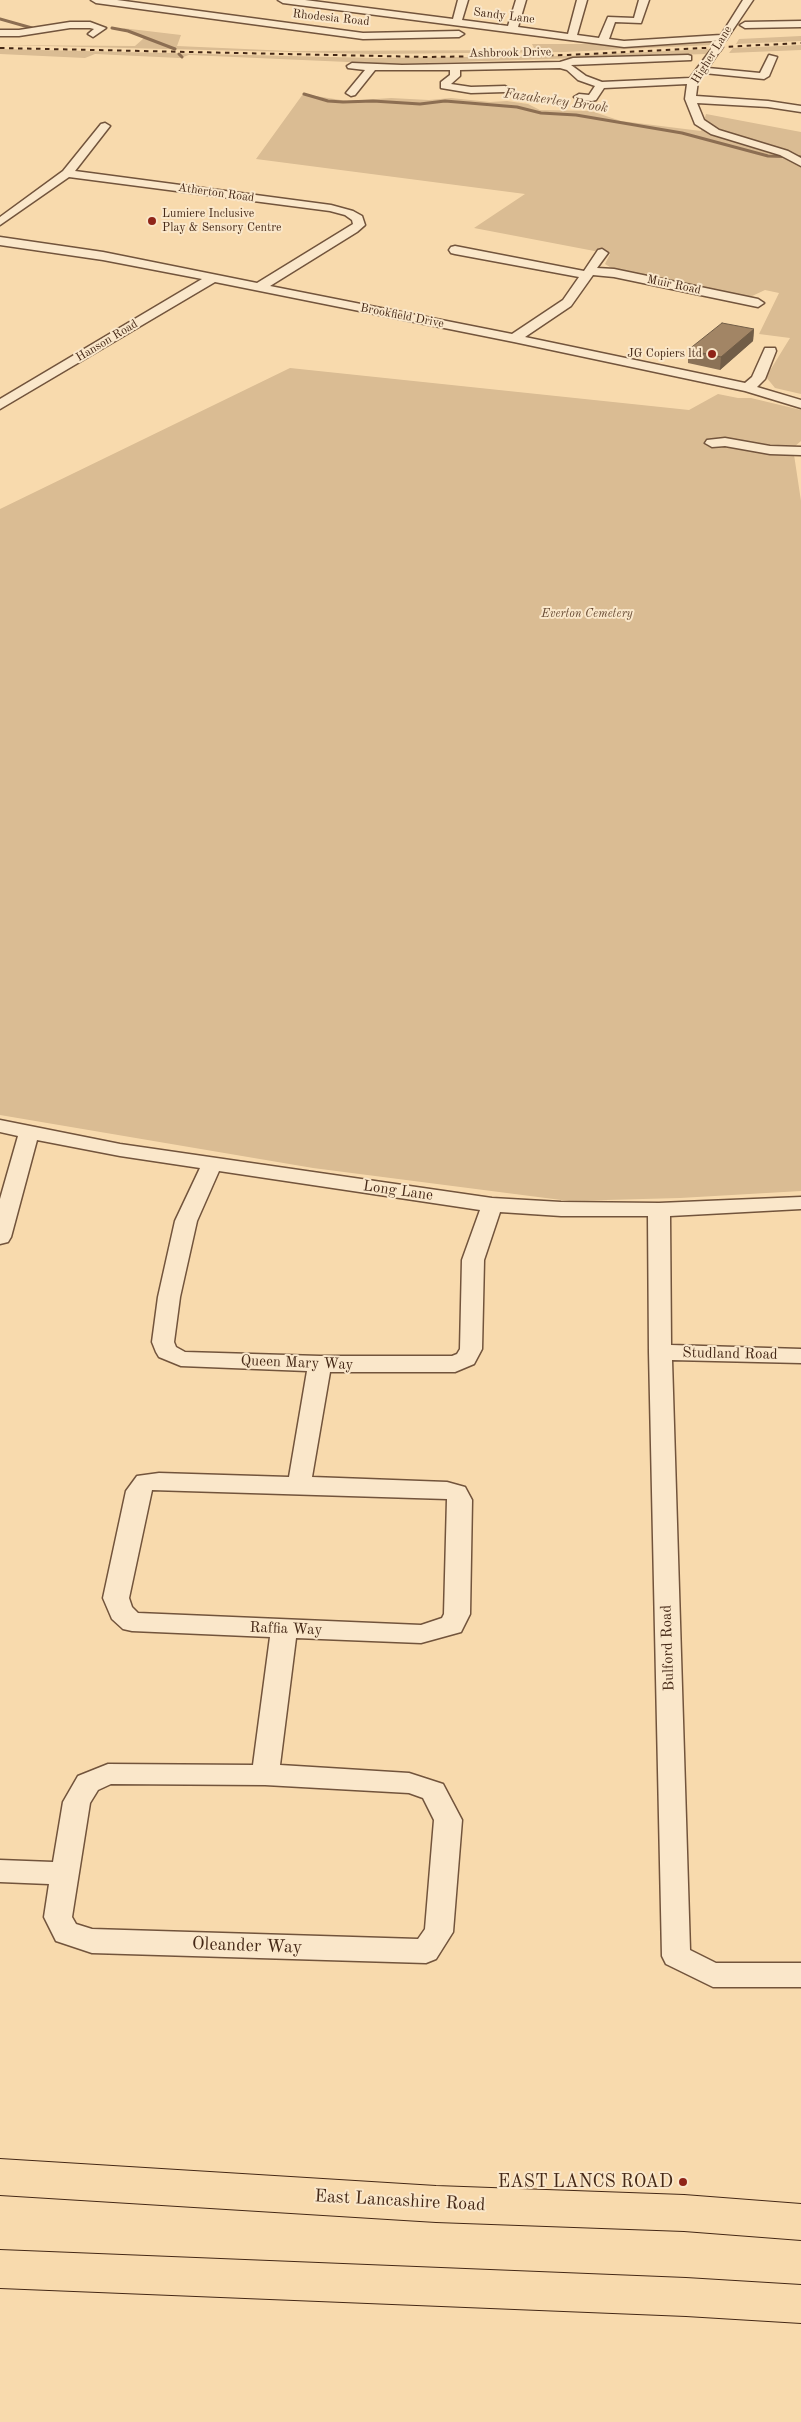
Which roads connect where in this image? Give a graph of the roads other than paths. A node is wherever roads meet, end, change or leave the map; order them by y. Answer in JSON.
{"nodes":[{"id":1,"x":96,"y":0,"type":"edge"},
{"id":2,"x":284,"y":0,"type":"edge"},
{"id":3,"x":463,"y":0,"type":"edge"},
{"id":4,"x":521,"y":0,"type":"edge"},
{"id":5,"x":582,"y":0,"type":"edge"},
{"id":6,"x":644,"y":0,"type":"edge"},
{"id":7,"x":748,"y":0,"type":"edge"},
{"id":8,"x":207,"y":3,"type":"dead end"},
{"id":9,"x":336,"y":3,"type":"edge"},
{"id":10,"x":189,"y":12,"type":"junction"},
{"id":11,"x":797,"y":14,"type":"dead end"},
{"id":12,"x":252,"y":21,"type":"junction"},
{"id":13,"x":457,"y":22,"type":"junction"},
{"id":14,"x":789,"y":24,"type":"junction"},
{"id":15,"x":801,"y":24,"type":"edge"},
{"id":16,"x":745,"y":25,"type":"dead end"},
{"id":17,"x":242,"y":30,"type":"dead end"},
{"id":18,"x":512,"y":30,"type":"junction"},
{"id":19,"x":0,"y":33,"type":"edge"},
{"id":20,"x":535,"y":33,"type":"junction"},
{"id":21,"x":93,"y":34,"type":"dead end"},
{"id":22,"x":572,"y":37,"type":"junction"},
{"id":23,"x":603,"y":41,"type":"junction"},
{"id":24,"x":719,"y":44,"type":"junction"},
{"id":25,"x":771,"y":57,"type":"dead end"},
{"id":26,"x":688,"y":58,"type":"dead end"},
{"id":27,"x":561,"y":65,"type":"junction"},
{"id":28,"x":352,"y":66,"type":"dead end"},
{"id":29,"x":372,"y":67,"type":"junction"},
{"id":30,"x":455,"y":67,"type":"junction"},
{"id":31,"x":700,"y":70,"type":"junction"},
{"id":32,"x":693,"y":81,"type":"junction"},
{"id":33,"x":601,"y":85,"type":"junction"},
{"id":34,"x":371,"y":88,"type":"dead end"},
{"id":35,"x":506,"y":90,"type":"dead end"},
{"id":36,"x":579,"y":97,"type":"dead end"},
{"id":37,"x":690,"y":99,"type":"junction"},
{"id":38,"x":801,"y":109,"type":"edge"},
{"id":39,"x":105,"y":126,"type":"dead end"},
{"id":40,"x":801,"y":163,"type":"edge"},
{"id":41,"x":67,"y":173,"type":"junction"},
{"id":42,"x":0,"y":222,"type":"edge"},
{"id":43,"x":0,"y":241,"type":"edge"},
{"id":44,"x":456,"y":250,"type":"dead end"},
{"id":45,"x":602,"y":253,"type":"dead end"},
{"id":46,"x":588,"y":273,"type":"junction"},
{"id":47,"x":213,"y":278,"type":"junction"},
{"id":48,"x":259,"y":287,"type":"junction"},
{"id":49,"x":758,"y":302,"type":"dead end"},
{"id":50,"x":514,"y":338,"type":"junction"},
{"id":51,"x":770,"y":351,"type":"dead end"},
{"id":52,"x":748,"y":388,"type":"junction"},
{"id":53,"x":801,"y":404,"type":"edge"},
{"id":54,"x":0,"y":405,"type":"edge"},
{"id":55,"x":712,"y":442,"type":"dead end"},
{"id":56,"x":801,"y":451,"type":"edge"},
{"id":57,"x":0,"y":1126,"type":"edge"},
{"id":58,"x":29,"y":1133,"type":"junction"},
{"id":59,"x":212,"y":1164,"type":"junction"},
{"id":60,"x":801,"y":1203,"type":"edge"},
{"id":61,"x":492,"y":1205,"type":"junction"},
{"id":62,"x":658,"y":1210,"type":"junction"},
{"id":63,"x":0,"y":1238,"type":"edge"},
{"id":64,"x":660,"y":1352,"type":"junction"},
{"id":65,"x":801,"y":1356,"type":"edge"},
{"id":66,"x":320,"y":1364,"type":"junction"},
{"id":67,"x":299,"y":1484,"type":"junction"},
{"id":68,"x":284,"y":1629,"type":"junction"},
{"id":69,"x":265,"y":1775,"type":"junction"},
{"id":70,"x":0,"y":1871,"type":"edge"},
{"id":71,"x":64,"y":1874,"type":"junction"},
{"id":72,"x":801,"y":1975,"type":"edge"},
{"id":73,"x":0,"y":2177,"type":"edge"},
{"id":74,"x":801,"y":2222,"type":"edge"},
{"id":75,"x":0,"y":2269,"type":"edge"},
{"id":76,"x":801,"y":2304,"type":"edge"}],
"edges":[{"from":1,"to":10,"type":"street","name":"Rhodesia Road"},
{"from":2,"to":9,"type":"street","name":"Sandy Lane"},
{"from":3,"to":13,"type":"street"},
{"from":4,"to":18,"type":"street"},
{"from":5,"to":22,"type":"street"},
{"from":6,"to":23,"type":"street"},
{"from":7,"to":24,"type":"street","name":"Higher Lane"},
{"from":8,"to":10,"type":"street"},
{"from":9,"to":13,"type":"street","name":"Sandy Lane"},
{"from":10,"to":12,"type":"street","name":"Rhodesia Road"},
{"from":11,"to":14,"type":"street"},
{"from":12,"to":17,"type":"street"},
{"from":12,"to":20,"type":"street","name":"Rhodesia Road"},
{"from":13,"to":18,"type":"street","name":"Sandy Lane"},
{"from":14,"to":15,"type":"street"},
{"from":14,"to":16,"type":"street"},
{"from":18,"to":20,"type":"street","name":"Sandy Lane"},
{"from":19,"to":21,"type":"street"},
{"from":20,"to":22,"type":"street","name":"Sandy Lane"},
{"from":22,"to":23,"type":"street","name":"Sandy Lane"},
{"from":23,"to":24,"type":"street","name":"Sandy Lane"},
{"from":24,"to":31,"type":"street","name":"Higher Lane"},
{"from":25,"to":31,"type":"street"},
{"from":26,"to":27,"type":"street"},
{"from":27,"to":30,"type":"street","name":"Ashbrook Drive"},
{"from":27,"to":33,"type":"street","name":"Ashbrook Drive"},
{"from":28,"to":29,"type":"street","name":"Ashbrook Drive"},
{"from":29,"to":30,"type":"street","name":"Ashbrook Drive"},
{"from":29,"to":34,"type":"street"},
{"from":30,"to":35,"type":"street"},
{"from":31,"to":32,"type":"street","name":"Higher Lane"},
{"from":32,"to":33,"type":"street","name":"Ashbrook Drive"},
{"from":32,"to":37,"type":"street","name":"Higher Lane"},
{"from":33,"to":36,"type":"street"},
{"from":37,"to":38,"type":"street"},
{"from":37,"to":40,"type":"street","name":"Higher Lane"},
{"from":39,"to":41,"type":"street"},
{"from":41,"to":42,"type":"street"},
{"from":41,"to":48,"type":"street","name":"Atherton Road"},
{"from":43,"to":47,"type":"street","name":"Brookfield Drive"},
{"from":44,"to":46,"type":"street","name":"Muir Road"},
{"from":45,"to":46,"type":"street"},
{"from":46,"to":49,"type":"street","name":"Muir Road"},
{"from":46,"to":50,"type":"street"},
{"from":47,"to":48,"type":"street","name":"Brookfield Drive"},
{"from":47,"to":54,"type":"street","name":"Hanson Road"},
{"from":48,"to":50,"type":"street","name":"Brookfield Drive"},
{"from":50,"to":52,"type":"street","name":"Brookfield Drive"},
{"from":51,"to":52,"type":"street"},
{"from":52,"to":53,"type":"street","name":"Brookfield Drive"},
{"from":55,"to":56,"type":"street"},
{"from":57,"to":58,"type":"street","name":"Long Lane"},
{"from":58,"to":59,"type":"street","name":"Long Lane"},
{"from":58,"to":63,"type":"street"},
{"from":59,"to":61,"type":"street","name":"Long Lane"},
{"from":59,"to":66,"type":"street","name":"Queen Mary Way"},
{"from":60,"to":62,"type":"street","name":"Long Lane"},
{"from":61,"to":62,"type":"street","name":"Long Lane"},
{"from":61,"to":66,"type":"street","name":"Queen Mary Way"},
{"from":62,"to":64,"type":"street","name":"Bulford Road"},
{"from":64,"to":65,"type":"street","name":"Studland Road"},
{"from":64,"to":72,"type":"street","name":"Bulford Road"},
{"from":66,"to":67,"type":"street"},
{"from":67,"to":68,"type":"street","name":"Raffia Way"},
{"from":67,"to":68,"type":"street","name":"Raffia Way"},
{"from":68,"to":69,"type":"street"},
{"from":69,"to":71,"type":"street","name":"Oleander Way"},
{"from":69,"to":71,"type":"street","name":"Oleander Way"},
{"from":70,"to":71,"type":"street"},
{"from":73,"to":74,"type":"highway","name":"East Lancashire Road"},
{"from":75,"to":76,"type":"highway"}]}
